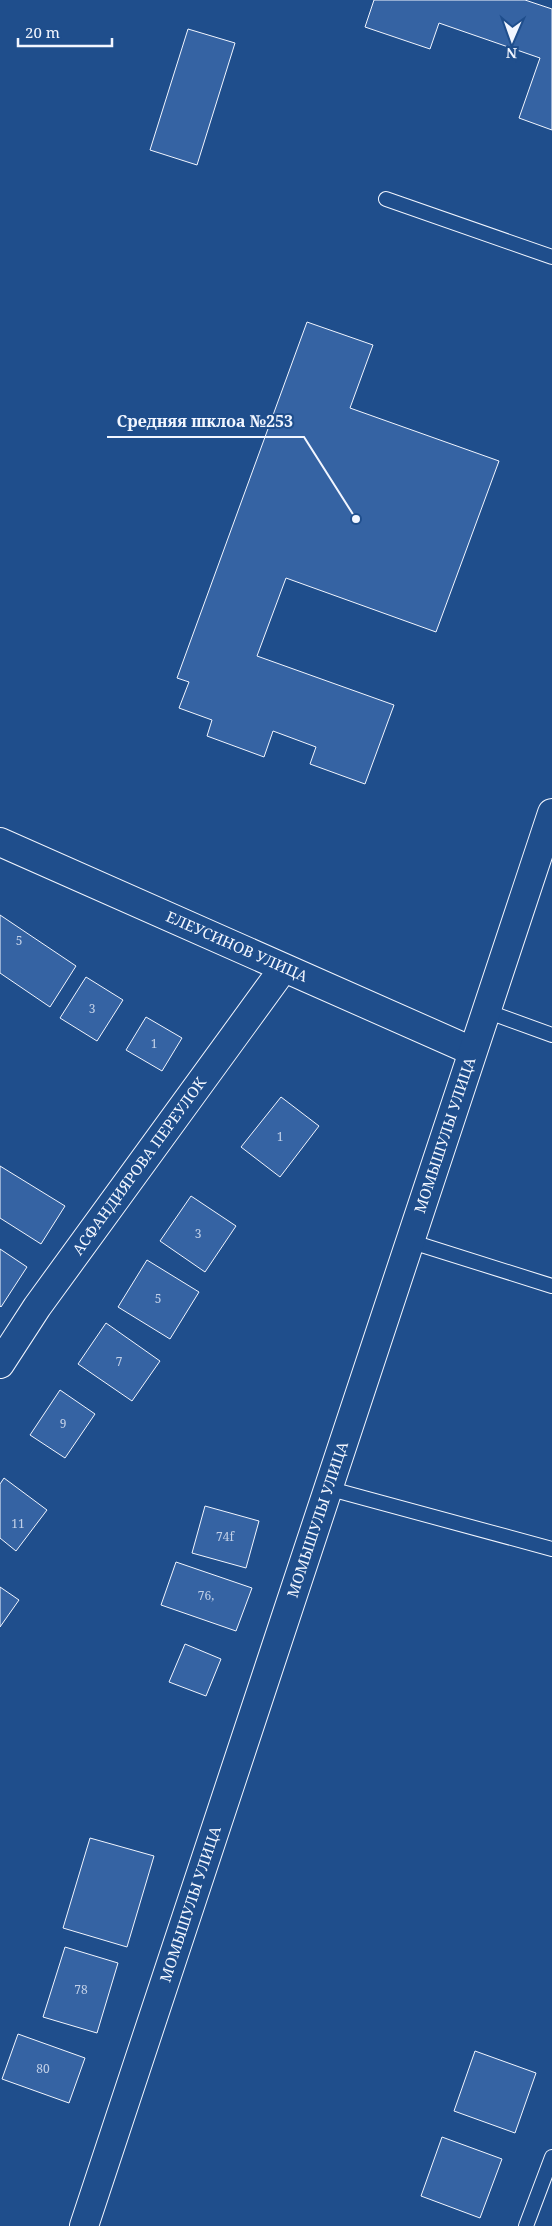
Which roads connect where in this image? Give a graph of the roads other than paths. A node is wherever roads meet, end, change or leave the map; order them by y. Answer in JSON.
{"nodes":[{"id":1,"x":386,"y":198,"type":"dead end"},
{"id":2,"x":552,"y":257,"type":"edge"},
{"id":3,"x":552,"y":813,"type":"edge"},
{"id":4,"x":0,"y":842,"type":"edge"},
{"id":5,"x":282,"y":969,"type":"junction"},
{"id":6,"x":486,"y":1011,"type":"junction"},
{"id":7,"x":552,"y":1035,"type":"edge"},
{"id":8,"x":472,"y":1052,"type":"junction"},
{"id":9,"x":409,"y":1241,"type":"junction"},
{"id":10,"x":552,"y":1286,"type":"edge"},
{"id":11,"x":0,"y":1364,"type":"edge"},
{"id":12,"x":327,"y":1488,"type":"junction"},
{"id":13,"x":552,"y":1549,"type":"edge"},
{"id":14,"x":552,"y":2157,"type":"edge"},
{"id":15,"x":84,"y":2226,"type":"edge"},
{"id":16,"x":526,"y":2226,"type":"edge"}],
"edges":[{"from":1,"to":2,"type":"lane"},
{"from":3,"to":6,"type":"street","name":"МОМЫШУЛЫ УЛИЦА"},
{"from":4,"to":5,"type":"street","name":"ЕЛЕУСИНОВ УЛИЦА"},
{"from":5,"to":8,"type":"street","name":"ЕЛЕУСИНОВ УЛИЦА"},
{"from":5,"to":11,"type":"street","name":"АСФАНДИЯРОВА ПЕРЕУЛОК"},
{"from":6,"to":7,"type":"lane"},
{"from":6,"to":8,"type":"street","name":"МОМЫШУЛЫ УЛИЦА"},
{"from":8,"to":9,"type":"street","name":"МОМЫШУЛЫ УЛИЦА"},
{"from":9,"to":10,"type":"lane"},
{"from":9,"to":12,"type":"street","name":"МОМЫШУЛЫ УЛИЦА"},
{"from":12,"to":13,"type":"lane"},
{"from":12,"to":15,"type":"street","name":"МОМЫШУЛЫ УЛИЦА"},
{"from":14,"to":16,"type":"lane"}]}
